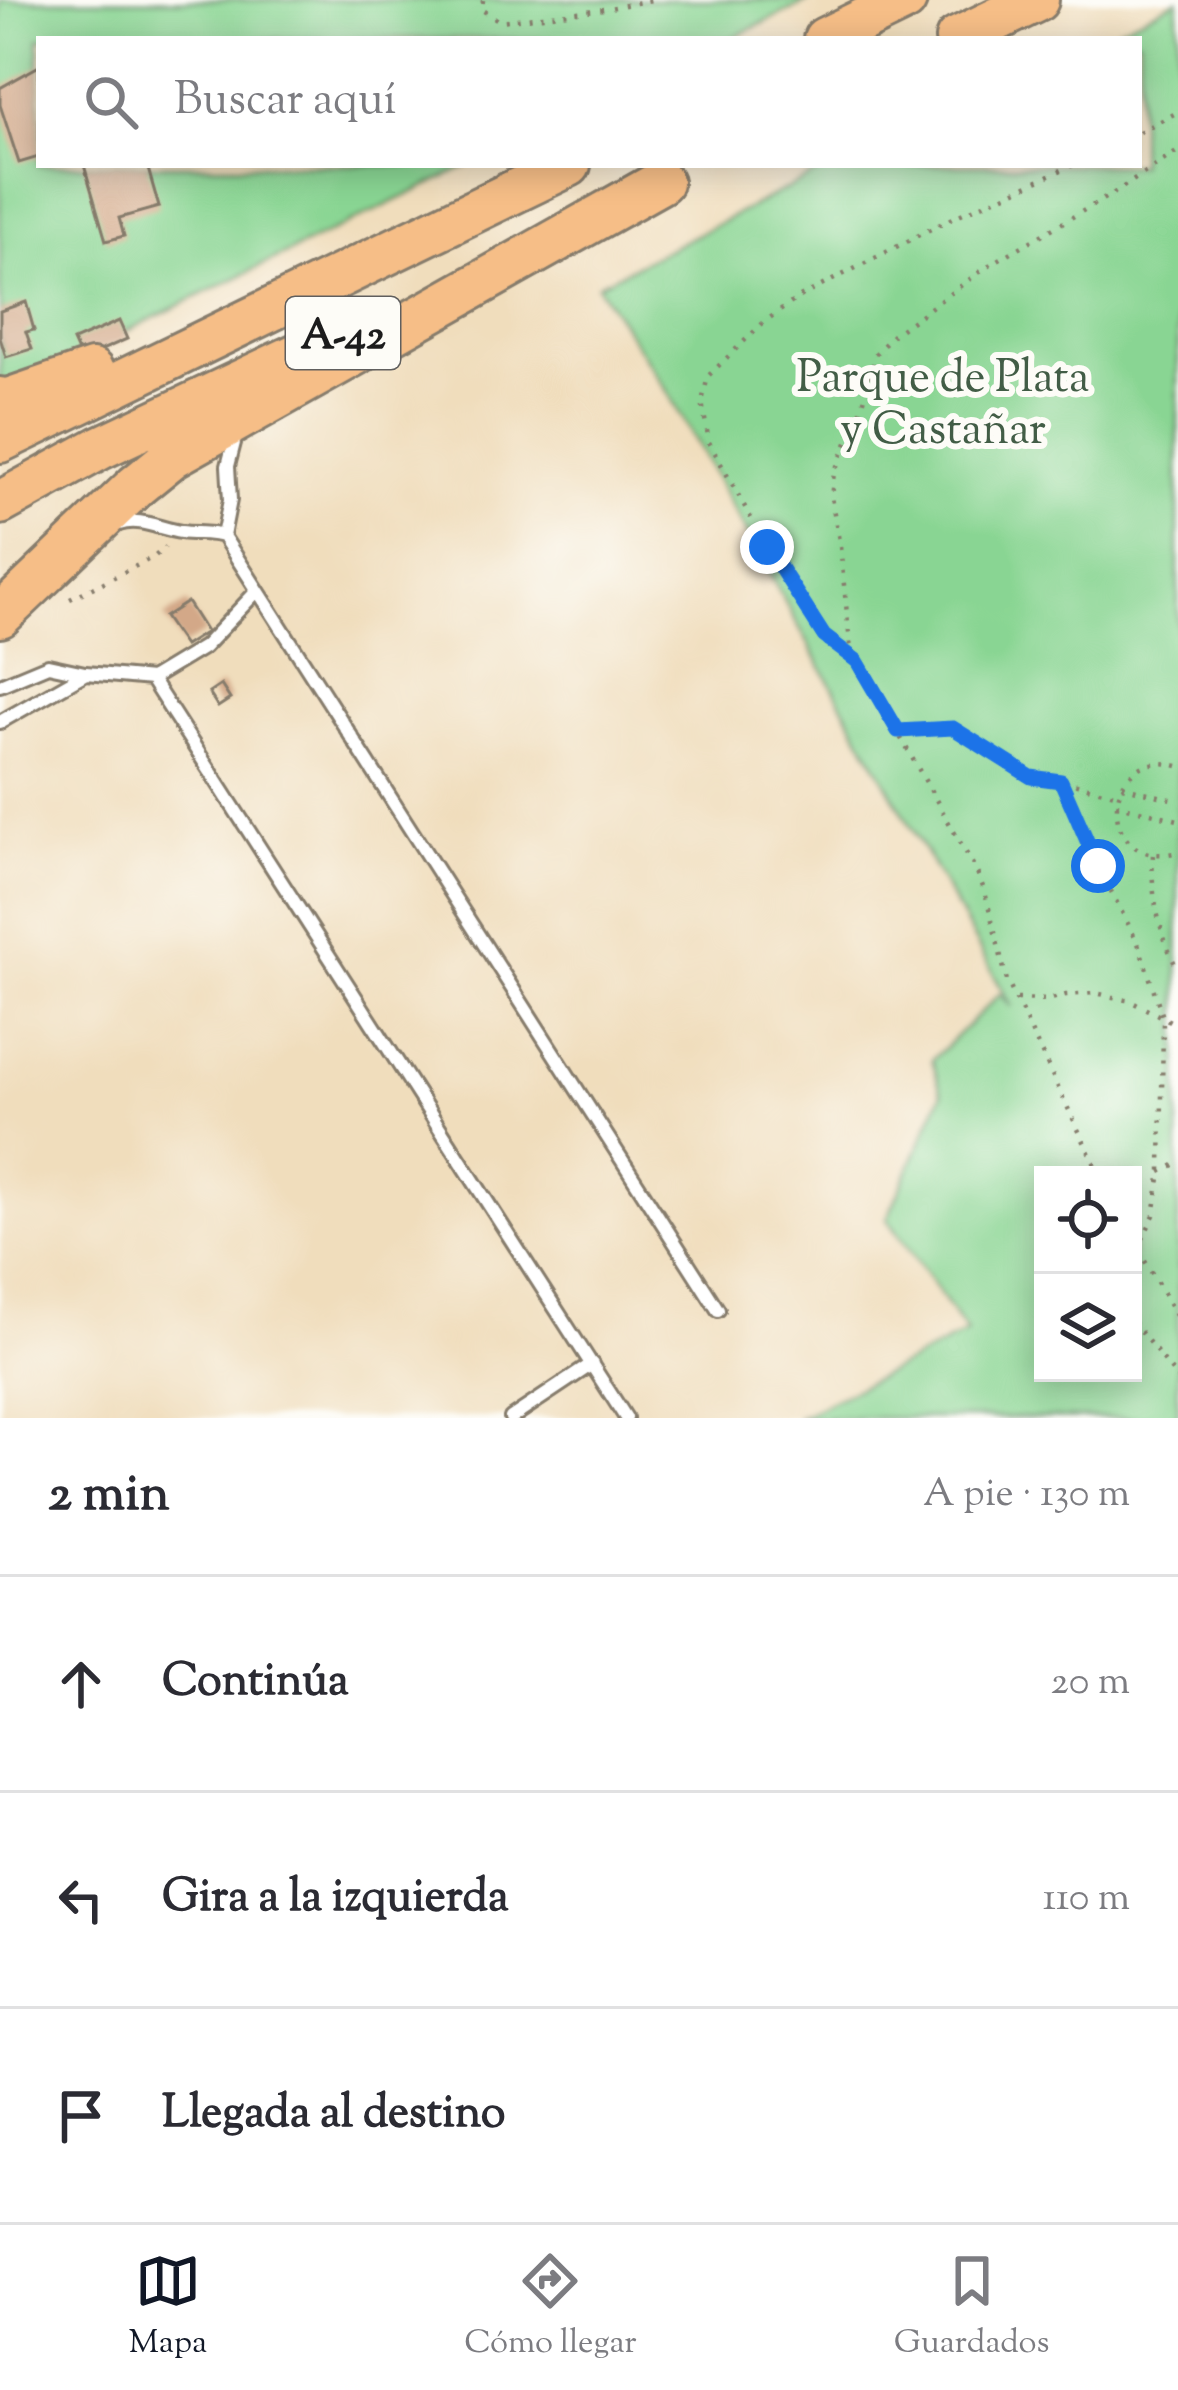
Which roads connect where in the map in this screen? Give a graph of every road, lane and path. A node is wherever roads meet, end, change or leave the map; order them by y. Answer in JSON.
{"nodes":[{"id":1,"x":483,"y":0,"type":"edge"},
{"id":2,"x":652,"y":0,"type":"edge"},
{"id":3,"x":905,"y":0,"type":"edge"},
{"id":4,"x":1037,"y":0,"type":"edge"},
{"id":5,"x":831,"y":36,"type":"edge"},
{"id":6,"x":963,"y":36,"type":"edge"},
{"id":7,"x":1178,"y":112,"type":"edge"},
{"id":8,"x":1142,"y":130,"type":"edge"},
{"id":9,"x":1178,"y":151,"type":"edge"},
{"id":10,"x":562,"y":168,"type":"edge"},
{"id":11,"x":1066,"y":168,"type":"edge"},
{"id":12,"x":679,"y":174,"type":"edge"},
{"id":13,"x":259,"y":317,"type":"junction"},
{"id":14,"x":0,"y":399,"type":"edge"},
{"id":15,"x":242,"y":416,"type":"junction"},
{"id":16,"x":0,"y":441,"type":"edge"},
{"id":17,"x":14,"y":496,"type":"edge"},
{"id":18,"x":182,"y":532,"type":"junction"},
{"id":19,"x":84,"y":536,"type":"junction"},
{"id":20,"x":223,"y":536,"type":"junction"},
{"id":21,"x":257,"y":591,"type":"junction"},
{"id":22,"x":59,"y":604,"type":"dead end"},
{"id":23,"x":0,"y":616,"type":"edge"},
{"id":24,"x":857,"y":661,"type":"junction"},
{"id":25,"x":86,"y":673,"type":"junction"},
{"id":26,"x":151,"y":679,"type":"junction"},
{"id":27,"x":0,"y":685,"type":"edge"},
{"id":28,"x":0,"y":722,"type":"edge"},
{"id":29,"x":898,"y":731,"type":"junction"},
{"id":30,"x":1177,"y":764,"type":"edge"},
{"id":31,"x":1061,"y":781,"type":"junction"},
{"id":32,"x":1122,"y":786,"type":"junction"},
{"id":33,"x":1118,"y":795,"type":"junction"},
{"id":34,"x":1178,"y":801,"type":"edge"},
{"id":35,"x":1116,"y":804,"type":"junction"},
{"id":36,"x":1178,"y":820,"type":"edge"},
{"id":37,"x":1178,"y":852,"type":"edge"},
{"id":38,"x":1154,"y":855,"type":"junction"},
{"id":39,"x":1178,"y":970,"type":"edge"},
{"id":40,"x":1015,"y":999,"type":"junction"},
{"id":41,"x":1163,"y":1017,"type":"junction"},
{"id":42,"x":1178,"y":1025,"type":"edge"},
{"id":43,"x":1178,"y":1163,"type":"edge"},
{"id":44,"x":1096,"y":1166,"type":"edge"},
{"id":45,"x":1161,"y":1172,"type":"junction"},
{"id":46,"x":1142,"y":1241,"type":"edge"},
{"id":47,"x":1142,"y":1257,"type":"edge"},
{"id":48,"x":718,"y":1310,"type":"dead end"},
{"id":49,"x":1178,"y":1319,"type":"edge"},
{"id":50,"x":1142,"y":1333,"type":"edge"},
{"id":51,"x":592,"y":1364,"type":"junction"},
{"id":52,"x":1178,"y":1379,"type":"edge"},
{"id":53,"x":511,"y":1418,"type":"edge"},
{"id":54,"x":626,"y":1418,"type":"edge"}],
"edges":[{"from":1,"to":2,"type":"path"},
{"from":3,"to":5,"type":"highway"},
{"from":4,"to":6,"type":"highway"},
{"from":7,"to":8,"type":"path"},
{"from":9,"to":24,"type":"path"},
{"from":10,"to":13,"type":"highway","number":"A-42"},
{"from":11,"to":24,"type":"path"},
{"from":12,"to":15,"type":"highway"},
{"from":12,"to":17,"type":"highway","number":"A-42"},
{"from":13,"to":14,"type":"highway"},
{"from":13,"to":16,"type":"highway","number":"A-42"},
{"from":15,"to":19,"type":"highway"},
{"from":15,"to":20,"type":"lane"},
{"from":17,"to":19,"type":"highway"},
{"from":18,"to":19,"type":"lane"},
{"from":18,"to":20,"type":"lane"},
{"from":18,"to":22,"type":"path"},
{"from":19,"to":23,"type":"highway"},
{"from":20,"to":21,"type":"lane"},
{"from":21,"to":26,"type":"lane"},
{"from":21,"to":48,"type":"lane"},
{"from":24,"to":29,"type":"path"},
{"from":25,"to":26,"type":"lane"},
{"from":25,"to":27,"type":"lane"},
{"from":25,"to":28,"type":"lane"},
{"from":26,"to":51,"type":"lane"},
{"from":29,"to":31,"type":"path"},
{"from":29,"to":40,"type":"path"},
{"from":30,"to":32,"type":"path"},
{"from":31,"to":33,"type":"path"},
{"from":31,"to":41,"type":"path"},
{"from":32,"to":33,"type":"path"},
{"from":32,"to":34,"type":"path"},
{"from":33,"to":35,"type":"path"},
{"from":35,"to":36,"type":"path"},
{"from":35,"to":38,"type":"path"},
{"from":37,"to":38,"type":"path"},
{"from":38,"to":39,"type":"path"},
{"from":40,"to":41,"type":"path"},
{"from":40,"to":44,"type":"path"},
{"from":41,"to":42,"type":"path"},
{"from":41,"to":45,"type":"path"},
{"from":43,"to":45,"type":"path"},
{"from":45,"to":46,"type":"path"},
{"from":47,"to":49,"type":"path"},
{"from":50,"to":52,"type":"path"},
{"from":51,"to":53,"type":"lane"},
{"from":51,"to":54,"type":"lane"}]}
